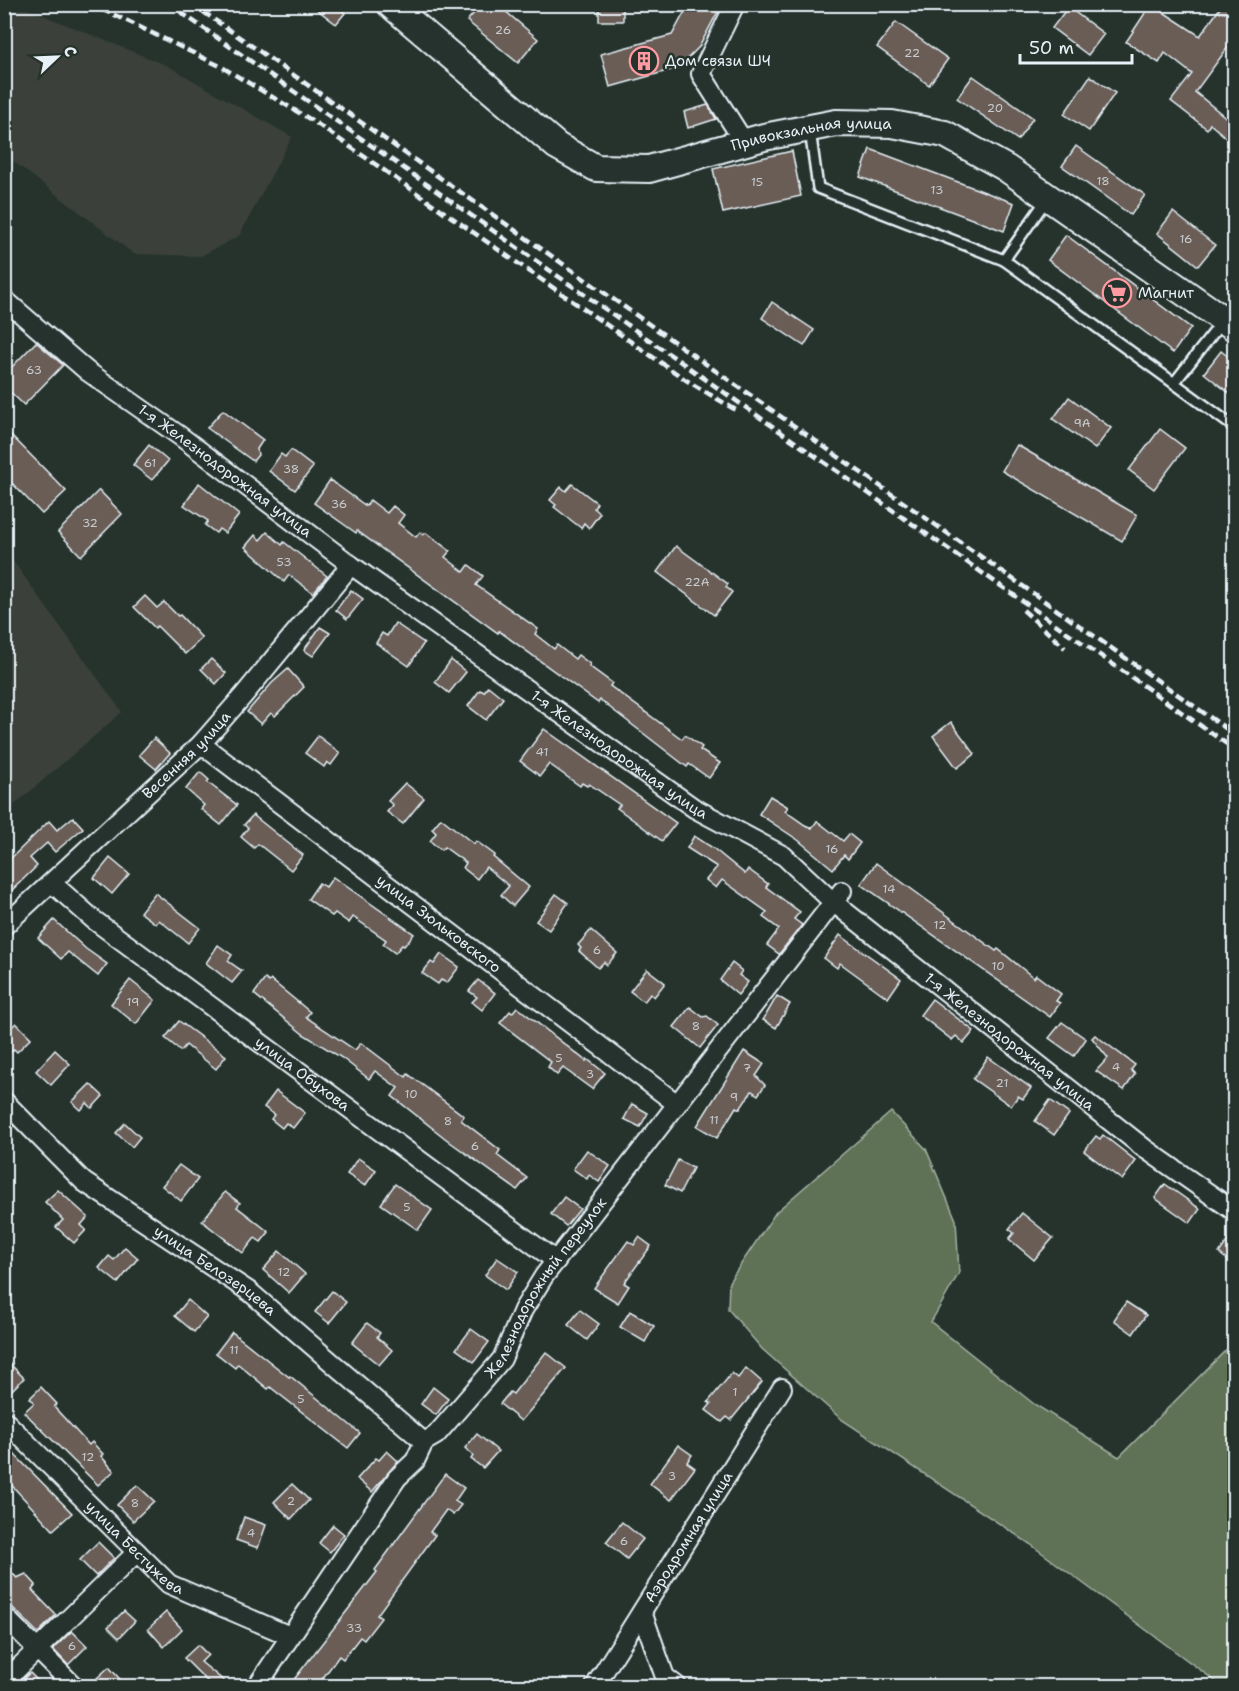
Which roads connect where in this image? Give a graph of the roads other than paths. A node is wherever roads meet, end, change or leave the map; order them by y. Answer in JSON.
{"nodes":[{"id":1,"x":390,"y":4,"type":"edge"},
{"id":2,"x":735,"y":4,"type":"edge"},
{"id":3,"x":810,"y":128,"type":"junction"},
{"id":4,"x":744,"y":142,"type":"junction"},
{"id":5,"x":1048,"y":197,"type":"junction"},
{"id":6,"x":1004,"y":260,"type":"junction"},
{"id":7,"x":4,"y":299,"type":"edge"},
{"id":8,"x":1229,"y":323,"type":"edge"},
{"id":9,"x":1174,"y":383,"type":"junction"},
{"id":10,"x":1234,"y":427,"type":"edge"},
{"id":11,"x":351,"y":565,"type":"junction"},
{"id":12,"x":201,"y":744,"type":"junction"},
{"id":13,"x":52,"y":883,"type":"junction"},
{"id":14,"x":838,"y":896,"type":"junction"},
{"id":15,"x":4,"y":926,"type":"edge"},
{"id":16,"x":4,"y":1101,"type":"edge"},
{"id":17,"x":677,"y":1104,"type":"junction"},
{"id":18,"x":1234,"y":1211,"type":"edge"},
{"id":19,"x":556,"y":1262,"type":"junction"},
{"id":20,"x":782,"y":1388,"type":"dead end"},
{"id":21,"x":4,"y":1420,"type":"edge"},
{"id":22,"x":424,"y":1442,"type":"junction"},
{"id":23,"x":137,"y":1552,"type":"junction"},
{"id":24,"x":642,"y":1612,"type":"junction"},
{"id":25,"x":4,"y":1616,"type":"edge"},
{"id":26,"x":290,"y":1636,"type":"junction"},
{"id":27,"x":39,"y":1650,"type":"junction"},
{"id":28,"x":4,"y":1682,"type":"edge"},
{"id":29,"x":74,"y":1686,"type":"edge"},
{"id":30,"x":257,"y":1686,"type":"edge"},
{"id":31,"x":594,"y":1686,"type":"edge"},
{"id":32,"x":677,"y":1686,"type":"edge"}],
"edges":[{"from":1,"to":4,"type":"main road","name":"Привокзальная улица"},
{"from":2,"to":4,"type":"street"},
{"from":3,"to":4,"type":"main road","name":"Привокзальная улица"},
{"from":3,"to":5,"type":"main road","name":"Привокзальная улица"},
{"from":3,"to":6,"type":"lane"},
{"from":5,"to":6,"type":"lane"},
{"from":5,"to":8,"type":"main road","name":"Привокзальная улица"},
{"from":6,"to":9,"type":"lane"},
{"from":7,"to":11,"type":"street","name":"1-я Железнодорожная улица"},
{"from":8,"to":9,"type":"lane"},
{"from":9,"to":10,"type":"lane"},
{"from":11,"to":12,"type":"street","name":"Весенняя улица"},
{"from":11,"to":14,"type":"street","name":"1-я Железнодорожная улица"},
{"from":12,"to":13,"type":"street","name":"Весенняя улица"},
{"from":12,"to":17,"type":"street","name":"улица Зюльковского"},
{"from":13,"to":15,"type":"street","name":"Весенняя улица"},
{"from":13,"to":19,"type":"street","name":"улица Обухова"},
{"from":14,"to":17,"type":"street","name":"Железнодорожный переулок"},
{"from":14,"to":18,"type":"street","name":"1-я Железнодорожная улица"},
{"from":16,"to":22,"type":"street","name":"улица Белозерцева"},
{"from":17,"to":19,"type":"street","name":"Железнодорожный переулок"},
{"from":19,"to":22,"type":"street","name":"Железнодорожный переулок"},
{"from":20,"to":24,"type":"street","name":"Аэродромная улица"},
{"from":21,"to":23,"type":"street","name":"улица Бестужева"},
{"from":22,"to":26,"type":"street","name":"Железнодорожный переулок"},
{"from":23,"to":26,"type":"street","name":"улица Бестужева"},
{"from":23,"to":27,"type":"street"},
{"from":24,"to":31,"type":"street","name":"Аэродромная улица"},
{"from":24,"to":32,"type":"street"},
{"from":25,"to":27,"type":"street"},
{"from":26,"to":30,"type":"street","name":"Железнодорожный переулок"},
{"from":27,"to":28,"type":"street"},
{"from":27,"to":29,"type":"street"}]}
